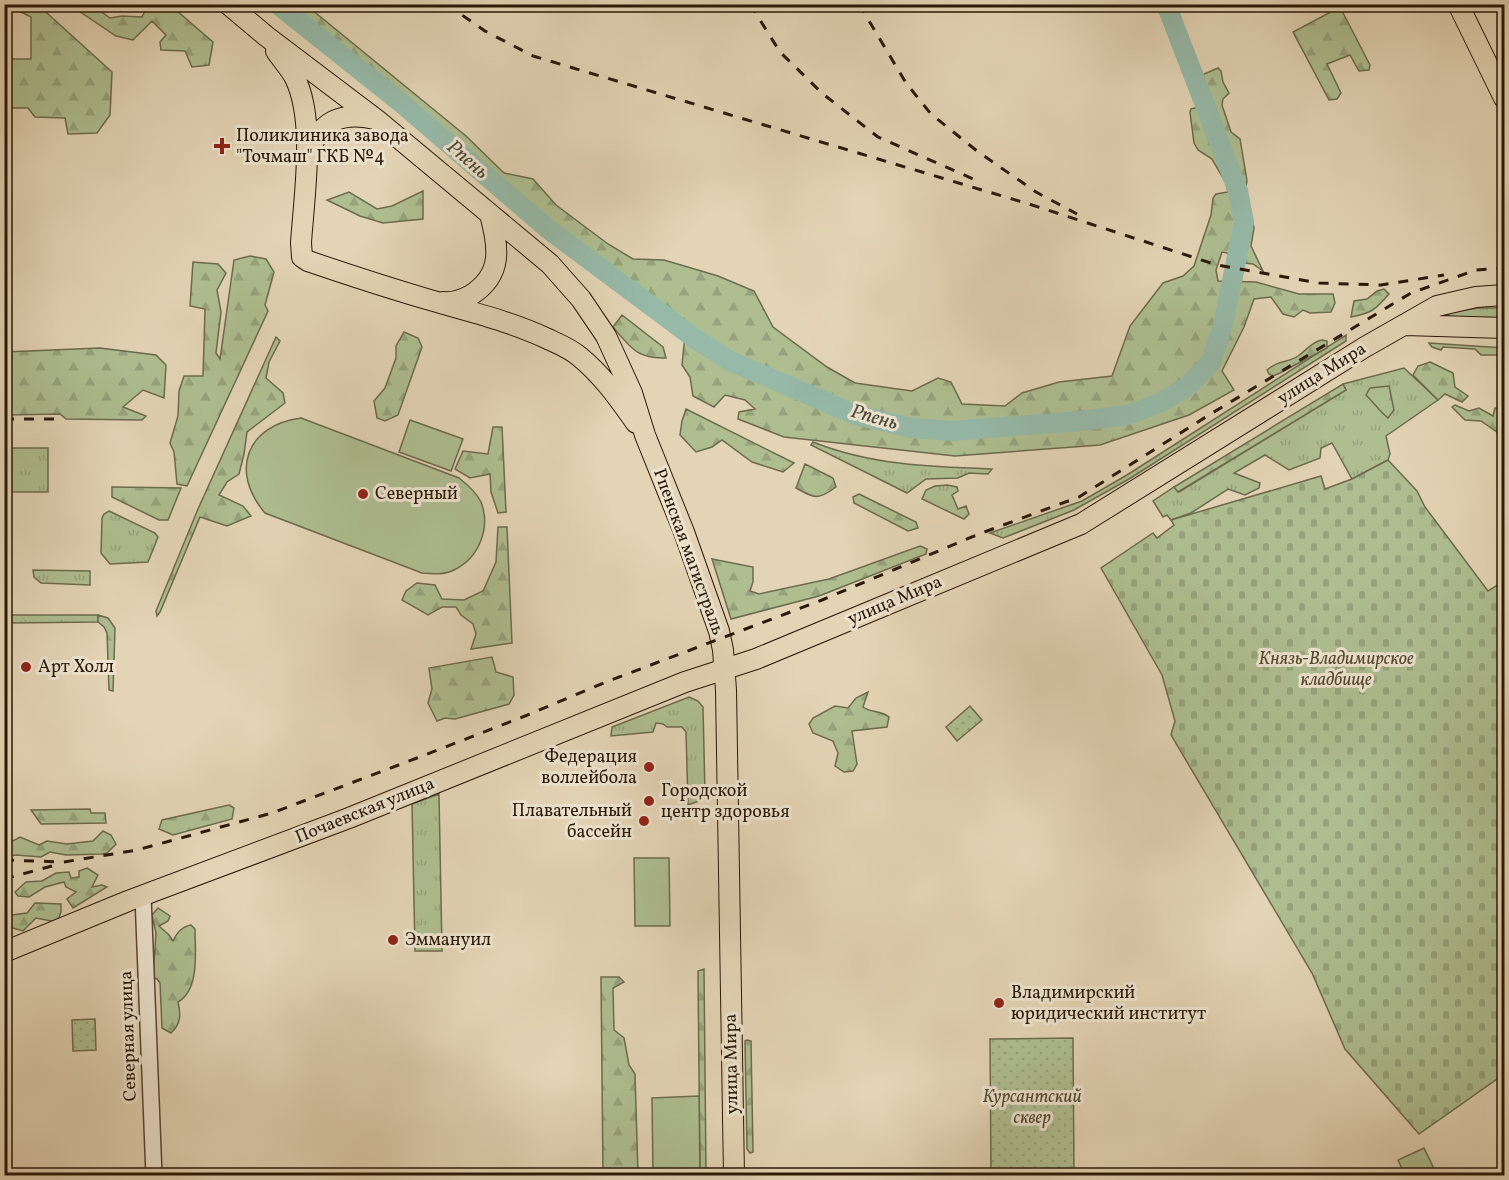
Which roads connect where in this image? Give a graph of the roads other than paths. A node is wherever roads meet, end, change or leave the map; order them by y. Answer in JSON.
{"nodes":[{"id":1,"x":228,"y":4,"type":"edge"},
{"id":2,"x":1458,"y":4,"type":"edge"},
{"id":3,"x":266,"y":36,"type":"junction"},
{"id":4,"x":1504,"y":98,"type":"edge"},
{"id":5,"x":377,"y":120,"type":"junction"},
{"id":6,"x":306,"y":158,"type":"junction"},
{"id":7,"x":490,"y":214,"type":"junction"},
{"id":8,"x":1504,"y":296,"type":"edge"},
{"id":9,"x":432,"y":301,"type":"junction"},
{"id":10,"x":1402,"y":325,"type":"junction"},
{"id":11,"x":1504,"y":327,"type":"edge"},
{"id":12,"x":645,"y":435,"type":"junction"},
{"id":13,"x":726,"y":670,"type":"junction"},
{"id":14,"x":143,"y":896,"type":"junction"},
{"id":15,"x":4,"y":952,"type":"edge"},
{"id":16,"x":154,"y":1176,"type":"edge"},
{"id":17,"x":734,"y":1176,"type":"edge"}],
"edges":[{"from":1,"to":3,"type":"main road","name":"Рпенская магистраль"},
{"from":2,"to":4,"type":"main road"},
{"from":3,"to":5,"type":"main road","name":"Рпенская магистраль"},
{"from":3,"to":6,"type":"main road","name":"Рпенская магистраль"},
{"from":5,"to":6,"type":"main road","name":"Рпенская магистраль"},
{"from":5,"to":7,"type":"main road","name":"Рпенская магистраль"},
{"from":6,"to":9,"type":"main road","name":"Рпенская магистраль"},
{"from":7,"to":9,"type":"main road","name":"Рпенская магистраль"},
{"from":7,"to":12,"type":"main road","name":"Рпенская магистраль"},
{"from":8,"to":10,"type":"main road","name":"улица Мира"},
{"from":9,"to":12,"type":"main road","name":"Рпенская магистраль"},
{"from":10,"to":11,"type":"main road"},
{"from":10,"to":13,"type":"main road","name":"улица Мира"},
{"from":12,"to":13,"type":"main road","name":"Рпенская магистраль"},
{"from":13,"to":14,"type":"main road","name":"Почаевская улица"},
{"from":13,"to":17,"type":"main road","name":"улица Мира"},
{"from":14,"to":15,"type":"main road","name":"Почаевская улица"},
{"from":14,"to":16,"type":"street","name":"Северная улица"}]}
